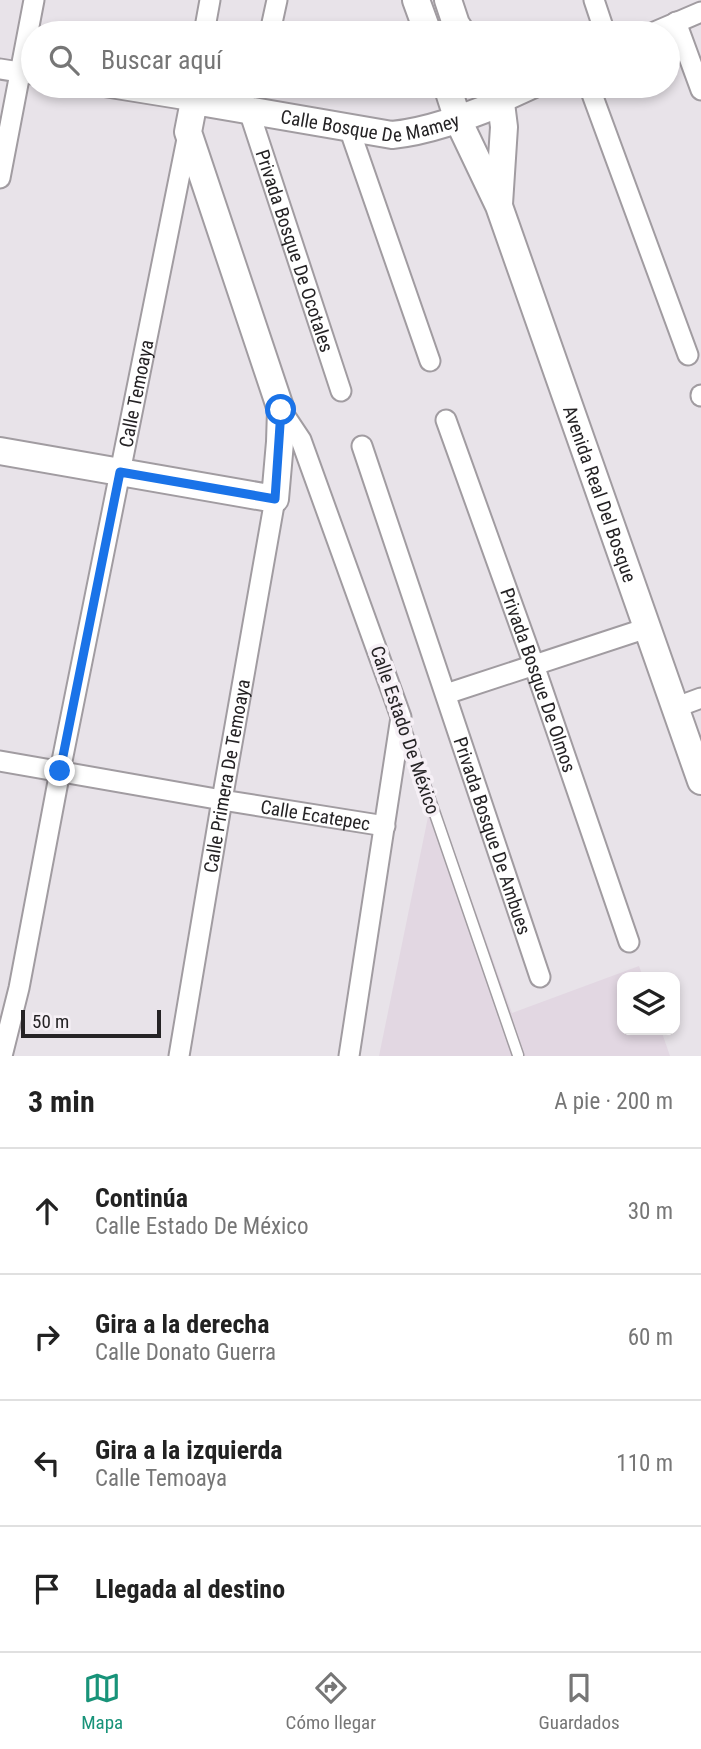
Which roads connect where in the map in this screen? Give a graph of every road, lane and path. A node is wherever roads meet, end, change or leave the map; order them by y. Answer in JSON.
{"nodes":[{"id":1,"x":34,"y":0,"type":"edge"},
{"id":2,"x":210,"y":0,"type":"edge"},
{"id":3,"x":277,"y":0,"type":"edge"},
{"id":4,"x":416,"y":0,"type":"edge"},
{"id":5,"x":448,"y":0,"type":"edge"},
{"id":6,"x":594,"y":0,"type":"edge"},
{"id":7,"x":701,"y":12,"type":"edge"},
{"id":8,"x":32,"y":21,"type":"edge"},
{"id":9,"x":206,"y":21,"type":"edge"},
{"id":10,"x":272,"y":21,"type":"edge"},
{"id":11,"x":421,"y":21,"type":"edge"},
{"id":12,"x":455,"y":21,"type":"edge"},
{"id":13,"x":601,"y":21,"type":"edge"},
{"id":14,"x":678,"y":21,"type":"edge"},
{"id":15,"x":680,"y":33,"type":"edge"},
{"id":16,"x":0,"y":69,"type":"edge"},
{"id":17,"x":21,"y":72,"type":"edge"},
{"id":18,"x":701,"y":90,"type":"edge"},
{"id":19,"x":21,"y":96,"type":"edge"},
{"id":20,"x":194,"y":98,"type":"edge"},
{"id":21,"x":208,"y":98,"type":"edge"},
{"id":22,"x":451,"y":98,"type":"edge"},
{"id":23,"x":490,"y":98,"type":"edge"},
{"id":24,"x":497,"y":98,"type":"edge"},
{"id":25,"x":593,"y":98,"type":"edge"},
{"id":26,"x":249,"y":111,"type":"junction"},
{"id":27,"x":458,"y":120,"type":"junction"},
{"id":28,"x":349,"y":128,"type":"junction"},
{"id":29,"x":188,"y":132,"type":"junction"},
{"id":30,"x":0,"y":178,"type":"edge"},
{"id":31,"x":499,"y":205,"type":"junction"},
{"id":32,"x":688,"y":355,"type":"dead end"},
{"id":33,"x":430,"y":360,"type":"dead end"},
{"id":34,"x":341,"y":391,"type":"dead end"},
{"id":35,"x":281,"y":410,"type":"junction"},
{"id":36,"x":446,"y":420,"type":"dead end"},
{"id":37,"x":362,"y":446,"type":"dead end"},
{"id":38,"x":0,"y":451,"type":"edge"},
{"id":39,"x":120,"y":472,"type":"junction"},
{"id":40,"x":275,"y":499,"type":"junction"},
{"id":41,"x":647,"y":628,"type":"junction"},
{"id":42,"x":534,"y":665,"type":"junction"},
{"id":43,"x":446,"y":694,"type":"junction"},
{"id":44,"x":701,"y":698,"type":"edge"},
{"id":45,"x":674,"y":708,"type":"junction"},
{"id":46,"x":401,"y":717,"type":"junction"},
{"id":47,"x":0,"y":761,"type":"edge"},
{"id":48,"x":60,"y":771,"type":"junction"},
{"id":49,"x":701,"y":781,"type":"edge"},
{"id":50,"x":222,"y":800,"type":"junction"},
{"id":51,"x":385,"y":826,"type":"junction"},
{"id":52,"x":629,"y":942,"type":"dead end"},
{"id":53,"x":540,"y":977,"type":"dead end"},
{"id":54,"x":518,"y":1055,"type":"edge"},
{"id":55,"x":2,"y":1056,"type":"edge"},
{"id":56,"x":179,"y":1056,"type":"edge"},
{"id":57,"x":349,"y":1056,"type":"edge"}],
"edges":[{"from":1,"to":8,"type":"street"},
{"from":2,"to":9,"type":"street"},
{"from":3,"to":10,"type":"street"},
{"from":4,"to":11,"type":"main road"},
{"from":5,"to":12,"type":"main road"},
{"from":6,"to":13,"type":"street"},
{"from":7,"to":14,"type":"street"},
{"from":15,"to":18,"type":"street"},
{"from":16,"to":17,"type":"street"},
{"from":19,"to":30,"type":"street"},
{"from":20,"to":29,"type":"main road","name":"Calle Temoaya"},
{"from":21,"to":26,"type":"main road","name":"Calle Bosque De Mamey"},
{"from":22,"to":27,"type":"main road","name":"Avenida Real Del Bosque"},
{"from":23,"to":27,"type":"main road","name":"Calle Bosque De Mamey"},
{"from":24,"to":31,"type":"main road","name":"Avenida Real Del Bosque"},
{"from":25,"to":32,"type":"street"},
{"from":26,"to":28,"type":"main road","name":"Calle Bosque De Mamey"},
{"from":26,"to":34,"type":"street","name":"Privada Bosque De Ocotales"},
{"from":27,"to":28,"type":"main road","name":"Calle Bosque De Mamey"},
{"from":27,"to":31,"type":"main road","name":"Avenida Real Del Bosque"},
{"from":28,"to":33,"type":"street"},
{"from":29,"to":35,"type":"main road","name":"Calle Estado De México"},
{"from":29,"to":39,"type":"street","name":"Calle Temoaya"},
{"from":31,"to":41,"type":"main road","name":"Avenida Real Del Bosque"},
{"from":35,"to":40,"type":"main road","name":"Calle Estado De México"},
{"from":35,"to":46,"type":"street","name":"Calle Estado De México"},
{"from":36,"to":42,"type":"street","name":"Privada Bosque De Olmos"},
{"from":37,"to":43,"type":"street","name":"Privada Bosque De Ambues"},
{"from":38,"to":39,"type":"main road"},
{"from":39,"to":40,"type":"main road"},
{"from":39,"to":48,"type":"street","name":"Calle Temoaya"},
{"from":40,"to":50,"type":"street","name":"Calle Primera De Temoaya"},
{"from":41,"to":42,"type":"street"},
{"from":41,"to":45,"type":"main road","name":"Avenida Real Del Bosque"},
{"from":42,"to":43,"type":"street"},
{"from":42,"to":52,"type":"street","name":"Privada Bosque De Olmos"},
{"from":43,"to":53,"type":"street","name":"Privada Bosque De Ambues"},
{"from":44,"to":45,"type":"street"},
{"from":45,"to":49,"type":"main road","name":"Avenida Real Del Bosque"},
{"from":46,"to":51,"type":"street"},
{"from":46,"to":54,"type":"lane","name":"Calle Estado De México"},
{"from":47,"to":48,"type":"street","name":"Calle Ecatepec"},
{"from":48,"to":50,"type":"street","name":"Calle Ecatepec"},
{"from":48,"to":55,"type":"street","name":"Calle Temoaya"},
{"from":50,"to":51,"type":"street","name":"Calle Ecatepec"},
{"from":50,"to":56,"type":"street","name":"Calle Primera De Temoaya"},
{"from":51,"to":57,"type":"street"}]}
